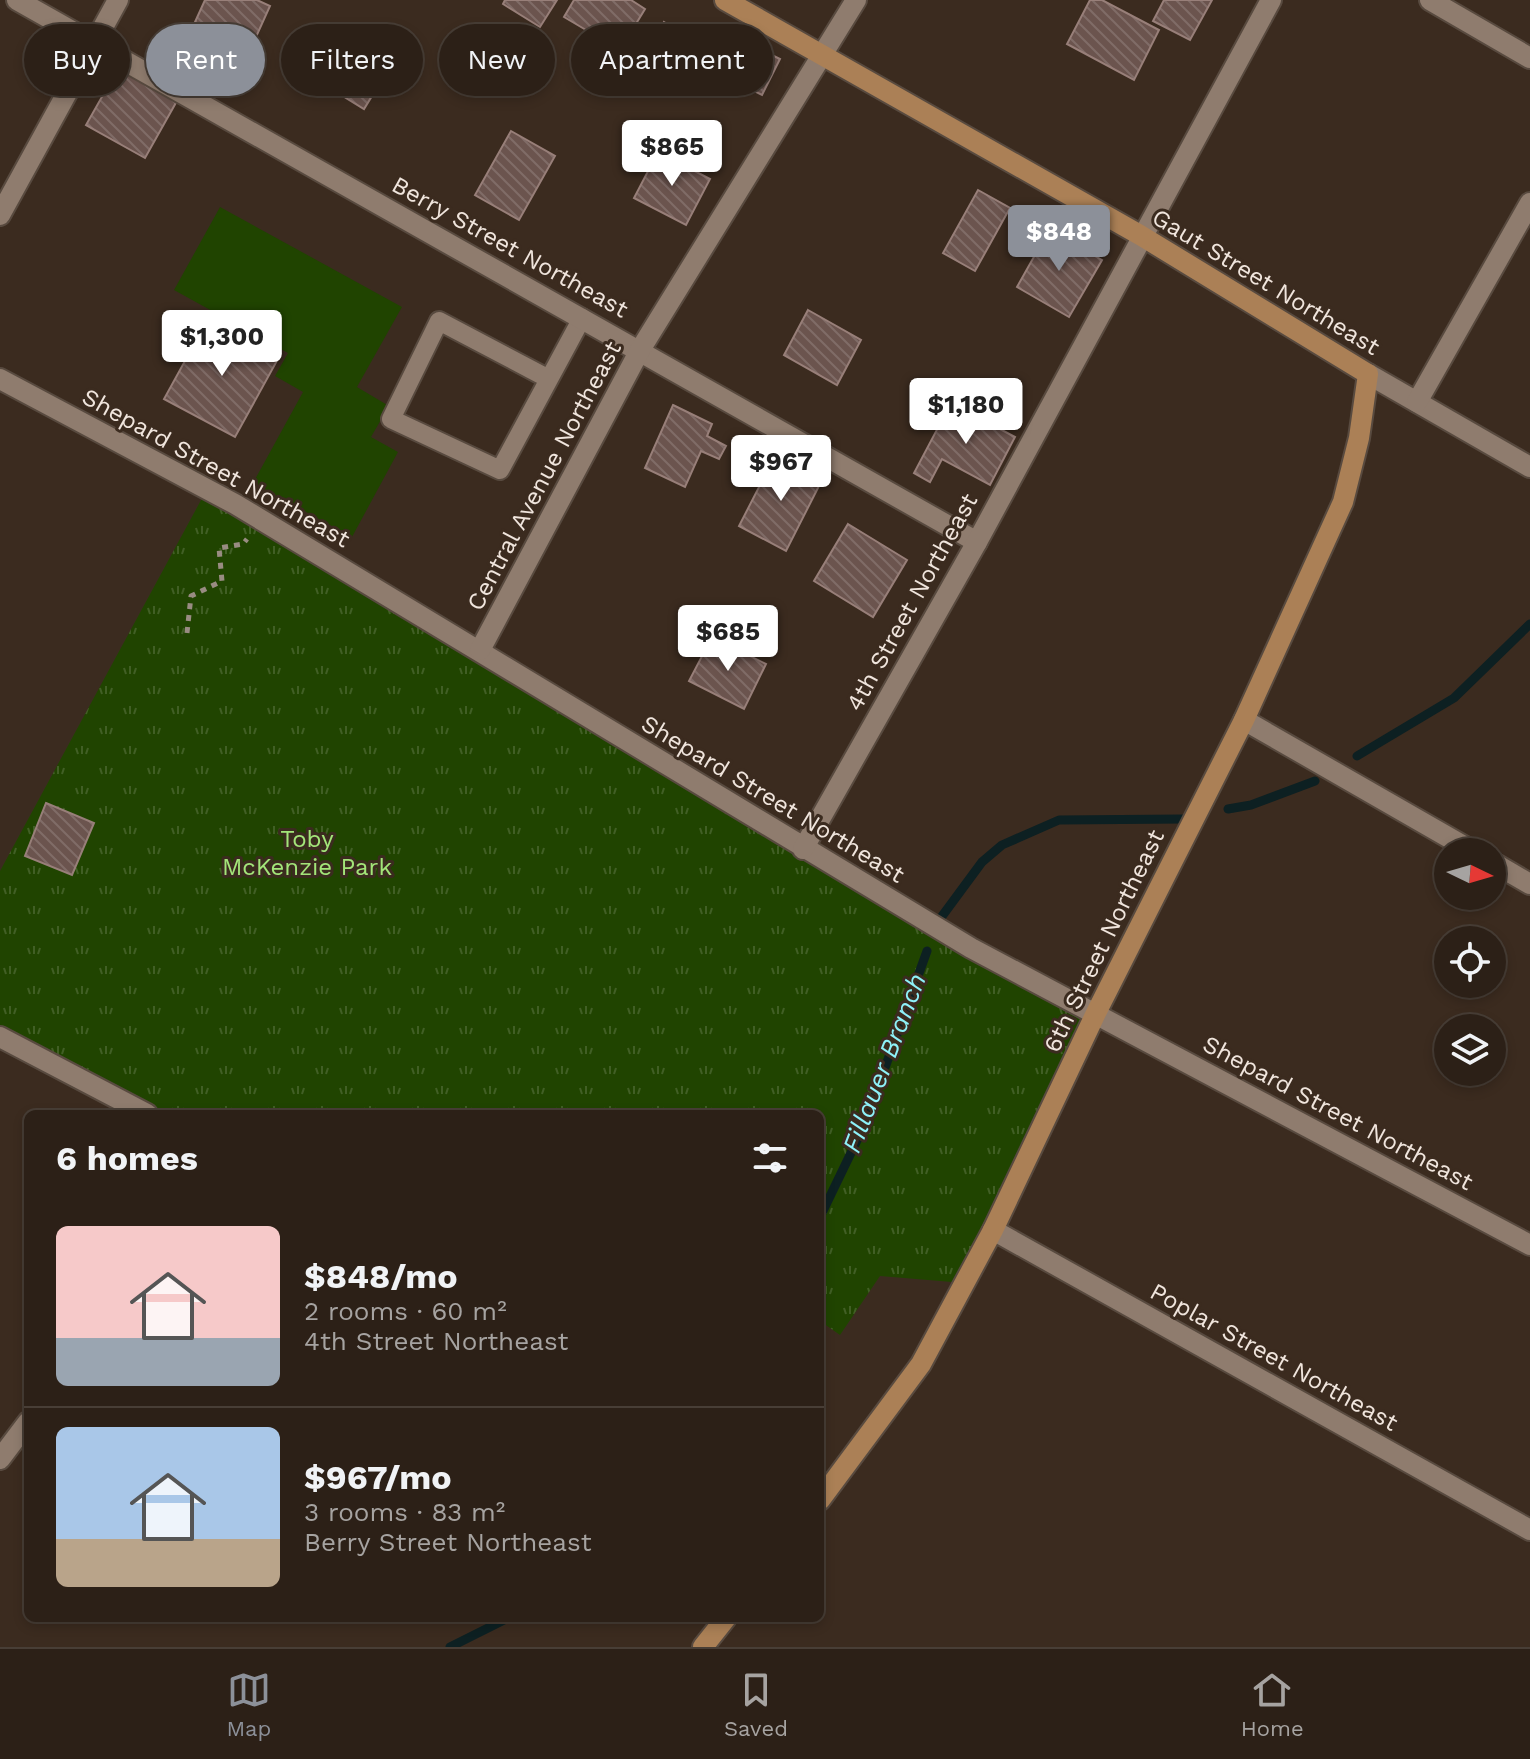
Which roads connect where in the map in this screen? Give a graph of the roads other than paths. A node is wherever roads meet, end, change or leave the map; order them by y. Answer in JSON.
{"nodes":[{"id":1,"x":17,"y":0,"type":"edge"},
{"id":2,"x":118,"y":0,"type":"edge"},
{"id":3,"x":725,"y":0,"type":"edge"},
{"id":4,"x":856,"y":0,"type":"edge"},
{"id":5,"x":1271,"y":0,"type":"edge"},
{"id":6,"x":1430,"y":0,"type":"edge"},
{"id":7,"x":58,"y":24,"type":"edge"},
{"id":8,"x":104,"y":24,"type":"edge"},
{"id":9,"x":823,"y":57,"type":"junction"},
{"id":10,"x":1530,"y":58,"type":"edge"},
{"id":11,"x":130,"y":65,"type":"edge"},
{"id":12,"x":65,"y":96,"type":"edge"},
{"id":13,"x":1530,"y":203,"type":"edge"},
{"id":14,"x":0,"y":215,"type":"edge"},
{"id":15,"x":1140,"y":235,"type":"junction"},
{"id":16,"x":582,"y":318,"type":"junction"},
{"id":17,"x":640,"y":350,"type":"junction"},
{"id":18,"x":1368,"y":374,"type":"junction"},
{"id":19,"x":0,"y":379,"type":"edge"},
{"id":20,"x":549,"y":379,"type":"junction"},
{"id":21,"x":1417,"y":402,"type":"junction"},
{"id":22,"x":1530,"y":467,"type":"edge"},
{"id":23,"x":977,"y":542,"type":"junction"},
{"id":24,"x":480,"y":650,"type":"junction"},
{"id":25,"x":1244,"y":720,"type":"junction"},
{"id":26,"x":1450,"y":838,"type":"edge"},
{"id":27,"x":803,"y":849,"type":"junction"},
{"id":28,"x":1506,"y":870,"type":"edge"},
{"id":29,"x":1530,"y":884,"type":"edge"},
{"id":30,"x":1096,"y":1013,"type":"junction"},
{"id":31,"x":0,"y":1037,"type":"edge"},
{"id":32,"x":139,"y":1110,"type":"edge"},
{"id":33,"x":993,"y":1230,"type":"junction"},
{"id":34,"x":1530,"y":1245,"type":"edge"},
{"id":35,"x":24,"y":1427,"type":"edge"},
{"id":36,"x":0,"y":1459,"type":"edge"},
{"id":37,"x":824,"y":1493,"type":"edge"},
{"id":38,"x":1530,"y":1530,"type":"edge"},
{"id":39,"x":723,"y":1622,"type":"edge"},
{"id":40,"x":703,"y":1647,"type":"edge"}],
"edges":[{"from":1,"to":7,"type":"street","name":"Berry Street Northeast"},
{"from":2,"to":8,"type":"street"},
{"from":3,"to":9,"type":"street","name":"Gaut Street Northeast"},
{"from":4,"to":9,"type":"street","name":"Central Avenue Northeast"},
{"from":5,"to":15,"type":"street","name":"4th Street Northeast"},
{"from":6,"to":10,"type":"street"},
{"from":9,"to":15,"type":"street","name":"Gaut Street Northeast"},
{"from":9,"to":17,"type":"street","name":"Central Avenue Northeast"},
{"from":11,"to":16,"type":"street","name":"Berry Street Northeast"},
{"from":12,"to":14,"type":"street"},
{"from":13,"to":21,"type":"street"},
{"from":15,"to":18,"type":"street","name":"Gaut Street Northeast"},
{"from":15,"to":23,"type":"street","name":"4th Street Northeast"},
{"from":16,"to":17,"type":"street","name":"Berry Street Northeast"},
{"from":16,"to":20,"type":"lane"},
{"from":17,"to":23,"type":"street","name":"Berry Street Northeast"},
{"from":17,"to":24,"type":"street","name":"Central Avenue Northeast"},
{"from":18,"to":21,"type":"street","name":"Gaut Street Northeast"},
{"from":18,"to":25,"type":"street","name":"6th Street Northeast"},
{"from":19,"to":24,"type":"street","name":"Shepard Street Northeast"},
{"from":20,"to":20,"type":"lane"},
{"from":21,"to":22,"type":"street","name":"Gaut Street Northeast"},
{"from":23,"to":27,"type":"street","name":"4th Street Northeast"},
{"from":24,"to":27,"type":"street","name":"Shepard Street Northeast"},
{"from":25,"to":26,"type":"street"},
{"from":25,"to":30,"type":"street","name":"6th Street Northeast"},
{"from":27,"to":30,"type":"street","name":"Shepard Street Northeast"},
{"from":28,"to":29,"type":"street"},
{"from":30,"to":33,"type":"street","name":"6th Street Northeast"},
{"from":30,"to":34,"type":"street","name":"Shepard Street Northeast"},
{"from":31,"to":32,"type":"street"},
{"from":33,"to":37,"type":"street","name":"6th Street Northeast"},
{"from":33,"to":38,"type":"street","name":"Poplar Street Northeast"},
{"from":35,"to":36,"type":"street"},
{"from":39,"to":40,"type":"street"}]}
